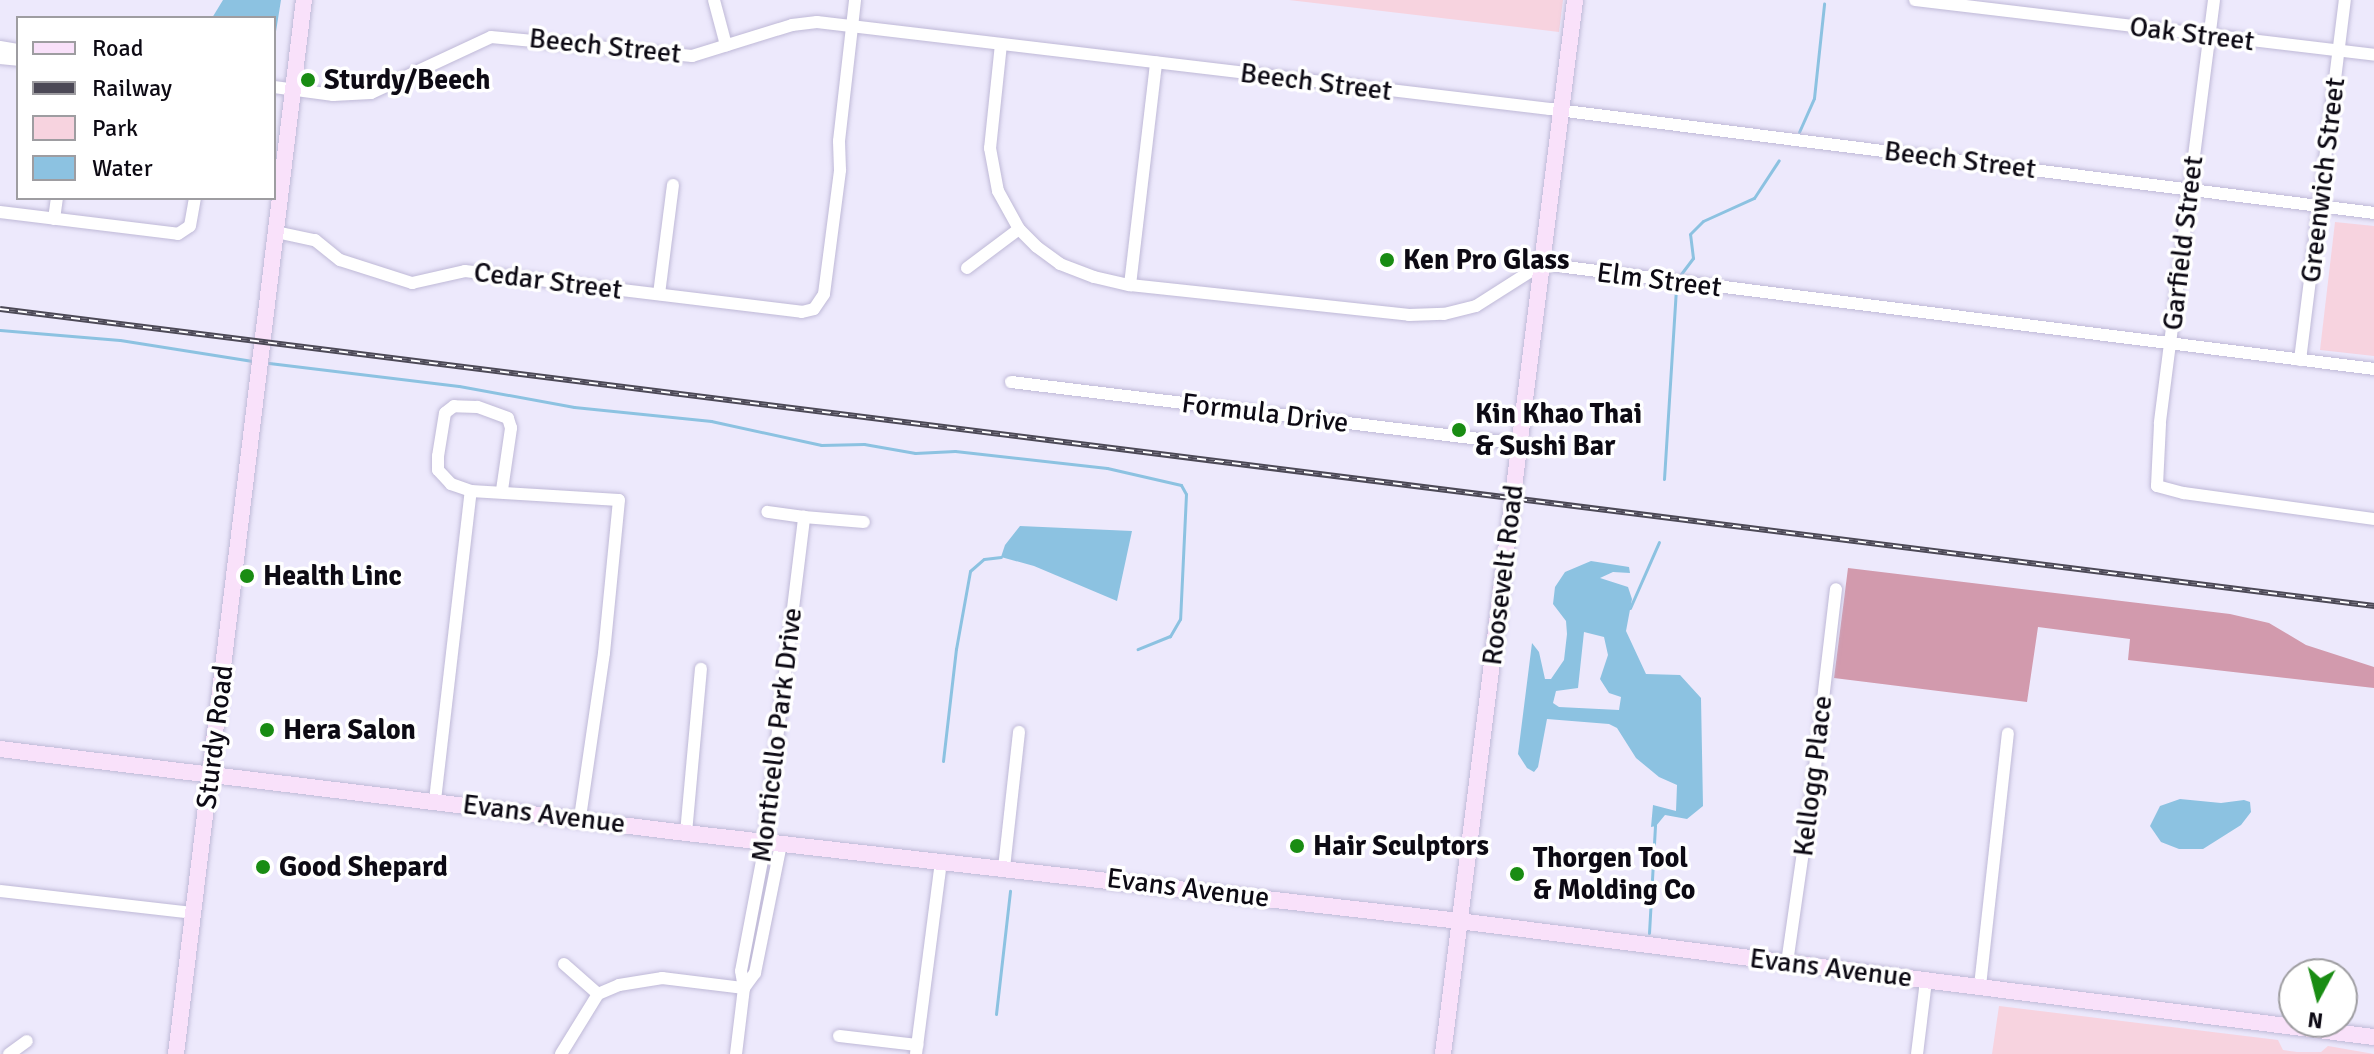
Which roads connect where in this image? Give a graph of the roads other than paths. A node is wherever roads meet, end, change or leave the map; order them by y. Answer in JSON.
{"nodes":[{"id":1,"x":304,"y":0,"type":"edge"},
{"id":2,"x":714,"y":0,"type":"edge"},
{"id":3,"x":855,"y":0,"type":"edge"},
{"id":4,"x":1575,"y":0,"type":"edge"},
{"id":5,"x":1915,"y":0,"type":"edge"},
{"id":6,"x":2214,"y":0,"type":"edge"},
{"id":7,"x":2345,"y":0,"type":"edge"},
{"id":8,"x":852,"y":26,"type":"junction"},
{"id":9,"x":2209,"y":36,"type":"junction"},
{"id":10,"x":1001,"y":44,"type":"junction"},
{"id":11,"x":726,"y":45,"type":"junction"},
{"id":12,"x":2339,"y":50,"type":"junction"},
{"id":13,"x":2374,"y":55,"type":"edge"},
{"id":14,"x":1156,"y":63,"type":"junction"},
{"id":15,"x":276,"y":87,"type":"edge"},
{"id":16,"x":294,"y":89,"type":"junction"},
{"id":17,"x":1562,"y":110,"type":"junction"},
{"id":18,"x":673,"y":185,"type":"dead end"},
{"id":19,"x":2190,"y":190,"type":"junction"},
{"id":20,"x":57,"y":200,"type":"edge"},
{"id":21,"x":194,"y":200,"type":"edge"},
{"id":22,"x":2319,"y":206,"type":"junction"},
{"id":23,"x":0,"y":212,"type":"edge"},
{"id":24,"x":2374,"y":213,"type":"edge"},
{"id":25,"x":54,"y":219,"type":"junction"},
{"id":26,"x":1019,"y":229,"type":"junction"},
{"id":27,"x":276,"y":232,"type":"junction"},
{"id":28,"x":1542,"y":264,"type":"junction"},
{"id":29,"x":967,"y":268,"type":"dead end"},
{"id":30,"x":1130,"y":285,"type":"junction"},
{"id":31,"x":659,"y":294,"type":"junction"},
{"id":32,"x":2170,"y":344,"type":"junction"},
{"id":33,"x":2300,"y":360,"type":"junction"},
{"id":34,"x":2374,"y":369,"type":"edge"},
{"id":35,"x":1011,"y":382,"type":"dead end"},
{"id":36,"x":1520,"y":444,"type":"junction"},
{"id":37,"x":502,"y":490,"type":"junction"},
{"id":38,"x":471,"y":491,"type":"junction"},
{"id":39,"x":767,"y":512,"type":"dead end"},
{"id":40,"x":804,"y":517,"type":"junction"},
{"id":41,"x":2374,"y":519,"type":"edge"},
{"id":42,"x":864,"y":522,"type":"dead end"},
{"id":43,"x":1836,"y":589,"type":"dead end"},
{"id":44,"x":701,"y":669,"type":"dead end"},
{"id":45,"x":1019,"y":732,"type":"dead end"},
{"id":46,"x":2008,"y":734,"type":"dead end"},
{"id":47,"x":0,"y":749,"type":"edge"},
{"id":48,"x":211,"y":775,"type":"junction"},
{"id":49,"x":435,"y":800,"type":"junction"},
{"id":50,"x":580,"y":818,"type":"junction"},
{"id":51,"x":686,"y":833,"type":"junction"},
{"id":52,"x":763,"y":842,"type":"junction"},
{"id":53,"x":781,"y":844,"type":"junction"},
{"id":54,"x":941,"y":861,"type":"junction"},
{"id":55,"x":1004,"y":868,"type":"junction"},
{"id":56,"x":0,"y":891,"type":"edge"},
{"id":57,"x":193,"y":913,"type":"junction"},
{"id":58,"x":1459,"y":921,"type":"junction"},
{"id":59,"x":1787,"y":963,"type":"junction"},
{"id":60,"x":564,"y":964,"type":"dead end"},
{"id":61,"x":1926,"y":981,"type":"junction"},
{"id":62,"x":1980,"y":986,"type":"junction"},
{"id":63,"x":744,"y":988,"type":"junction"},
{"id":64,"x":598,"y":994,"type":"junction"},
{"id":65,"x":839,"y":1036,"type":"dead end"},
{"id":66,"x":2374,"y":1037,"type":"edge"},
{"id":67,"x":27,"y":1041,"type":"dead end"},
{"id":68,"x":916,"y":1050,"type":"edge"},
{"id":69,"x":9,"y":1054,"type":"edge"},
{"id":70,"x":176,"y":1054,"type":"edge"},
{"id":71,"x":561,"y":1054,"type":"edge"},
{"id":72,"x":736,"y":1054,"type":"edge"},
{"id":73,"x":1443,"y":1054,"type":"edge"},
{"id":74,"x":1917,"y":1054,"type":"edge"}],
"edges":[{"from":1,"to":16,"type":"street","name":"Sturdy Road"},
{"from":2,"to":11,"type":"street"},
{"from":3,"to":8,"type":"street"},
{"from":4,"to":17,"type":"street","name":"Roosevelt Road"},
{"from":5,"to":9,"type":"street","name":"Oak Street"},
{"from":6,"to":9,"type":"street","name":"Garfield Street"},
{"from":7,"to":12,"type":"street","name":"Greenwich Street"},
{"from":8,"to":10,"type":"street","name":"Beech Street"},
{"from":8,"to":11,"type":"street","name":"Beech Street"},
{"from":8,"to":31,"type":"street","name":"Cedar Street"},
{"from":9,"to":12,"type":"street","name":"Oak Street"},
{"from":9,"to":19,"type":"street","name":"Garfield Street"},
{"from":10,"to":14,"type":"street","name":"Beech Street"},
{"from":10,"to":26,"type":"street"},
{"from":11,"to":16,"type":"street","name":"Beech Street"},
{"from":12,"to":13,"type":"street","name":"Oak Street"},
{"from":12,"to":22,"type":"street","name":"Greenwich Street"},
{"from":14,"to":17,"type":"street","name":"Beech Street"},
{"from":14,"to":30,"type":"street"},
{"from":15,"to":16,"type":"street","name":"Beech Street"},
{"from":16,"to":27,"type":"street","name":"Sturdy Road"},
{"from":17,"to":19,"type":"street","name":"Beech Street"},
{"from":17,"to":28,"type":"street","name":"Roosevelt Road"},
{"from":18,"to":31,"type":"street"},
{"from":19,"to":22,"type":"street","name":"Beech Street"},
{"from":19,"to":32,"type":"street","name":"Garfield Street"},
{"from":20,"to":25,"type":"street"},
{"from":21,"to":25,"type":"street"},
{"from":22,"to":24,"type":"street","name":"Beech Street"},
{"from":22,"to":33,"type":"street","name":"Greenwich Street"},
{"from":23,"to":25,"type":"street"},
{"from":26,"to":29,"type":"street"},
{"from":26,"to":30,"type":"street"},
{"from":27,"to":31,"type":"street","name":"Cedar Street"},
{"from":27,"to":48,"type":"street","name":"Sturdy Road"},
{"from":28,"to":30,"type":"street"},
{"from":28,"to":32,"type":"street","name":"Elm Street"},
{"from":28,"to":36,"type":"street","name":"Roosevelt Road"},
{"from":32,"to":33,"type":"street","name":"Elm Street"},
{"from":32,"to":41,"type":"street","name":"Garfield Street"},
{"from":33,"to":34,"type":"street","name":"Elm Street"},
{"from":35,"to":36,"type":"street","name":"Formula Drive"},
{"from":36,"to":58,"type":"street","name":"Roosevelt Road"},
{"from":37,"to":38,"type":"street"},
{"from":37,"to":38,"type":"street"},
{"from":37,"to":50,"type":"street"},
{"from":38,"to":49,"type":"street"},
{"from":39,"to":40,"type":"street"},
{"from":40,"to":42,"type":"street"},
{"from":40,"to":52,"type":"street","name":"Monticello Park Drive"},
{"from":43,"to":59,"type":"street","name":"Kellogg Place"},
{"from":44,"to":51,"type":"street"},
{"from":45,"to":55,"type":"street"},
{"from":46,"to":62,"type":"street"},
{"from":47,"to":48,"type":"street","name":"Evans Avenue"},
{"from":48,"to":49,"type":"street","name":"Evans Avenue"},
{"from":48,"to":57,"type":"street","name":"Sturdy Road"},
{"from":49,"to":50,"type":"street","name":"Evans Avenue"},
{"from":50,"to":51,"type":"street","name":"Evans Avenue"},
{"from":51,"to":52,"type":"street","name":"Evans Avenue"},
{"from":52,"to":53,"type":"street","name":"Evans Avenue"},
{"from":52,"to":63,"type":"street","name":"Monticello Park Drive"},
{"from":53,"to":54,"type":"street","name":"Evans Avenue"},
{"from":53,"to":63,"type":"street","name":"Monticello Park Drive"},
{"from":54,"to":55,"type":"street","name":"Evans Avenue"},
{"from":54,"to":68,"type":"street"},
{"from":55,"to":58,"type":"street","name":"Evans Avenue"},
{"from":56,"to":57,"type":"street"},
{"from":57,"to":70,"type":"street","name":"Sturdy Road"},
{"from":58,"to":59,"type":"street","name":"Evans Avenue"},
{"from":58,"to":73,"type":"street","name":"Roosevelt Road"},
{"from":59,"to":61,"type":"street","name":"Evans Avenue"},
{"from":60,"to":64,"type":"street"},
{"from":61,"to":62,"type":"street","name":"Evans Avenue"},
{"from":61,"to":74,"type":"street"},
{"from":62,"to":66,"type":"street","name":"Evans Avenue"},
{"from":63,"to":64,"type":"street"},
{"from":63,"to":72,"type":"street","name":"Monticello Park Drive"},
{"from":64,"to":71,"type":"street"},
{"from":65,"to":68,"type":"street"},
{"from":67,"to":69,"type":"street"}]}
